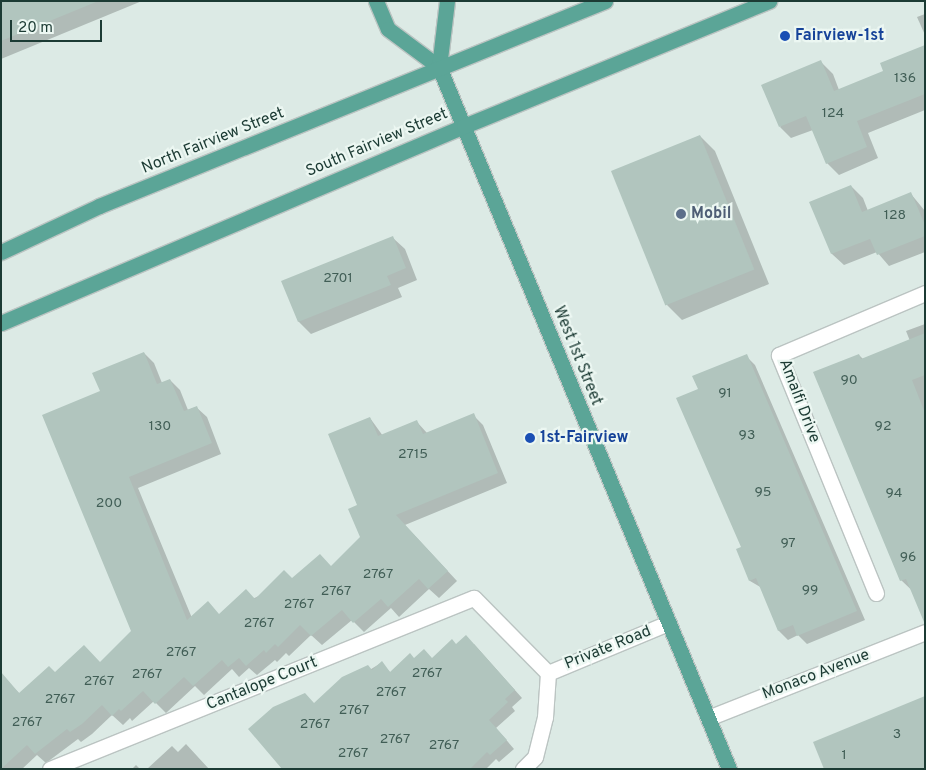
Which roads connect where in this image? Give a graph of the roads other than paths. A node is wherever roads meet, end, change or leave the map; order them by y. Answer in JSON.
{"nodes":[{"id":1,"x":376,"y":1,"type":"edge"},
{"id":2,"x":447,"y":1,"type":"edge"},
{"id":3,"x":605,"y":1,"type":"edge"},
{"id":4,"x":769,"y":1,"type":"edge"},
{"id":5,"x":439,"y":67,"type":"junction"},
{"id":6,"x":464,"y":126,"type":"junction"},
{"id":7,"x":1,"y":252,"type":"edge"},
{"id":8,"x":925,"y":293,"type":"edge"},
{"id":9,"x":1,"y":323,"type":"edge"},
{"id":10,"x":876,"y":593,"type":"dead end"},
{"id":11,"x":668,"y":623,"type":"junction"},
{"id":12,"x":925,"y":632,"type":"edge"},
{"id":13,"x":548,"y":673,"type":"junction"},
{"id":14,"x":708,"y":718,"type":"junction"},
{"id":15,"x":50,"y":769,"type":"edge"},
{"id":16,"x":522,"y":769,"type":"edge"},
{"id":17,"x":729,"y":769,"type":"edge"}],
"edges":[{"from":1,"to":5,"type":"main road"},
{"from":2,"to":5,"type":"main road","name":"West 1st Street"},
{"from":3,"to":5,"type":"main road"},
{"from":4,"to":6,"type":"main road","name":"South Fairview Street"},
{"from":5,"to":6,"type":"main road","name":"West 1st Street"},
{"from":5,"to":7,"type":"main road","name":"North Fairview Street"},
{"from":6,"to":9,"type":"main road","name":"South Fairview Street"},
{"from":6,"to":11,"type":"main road","name":"West 1st Street"},
{"from":8,"to":10,"type":"street","name":"Amalfi Drive"},
{"from":11,"to":13,"type":"street","name":"Private Road"},
{"from":11,"to":14,"type":"main road","name":"West 1st Street"},
{"from":12,"to":14,"type":"street","name":"Monaco Avenue"},
{"from":13,"to":15,"type":"street","name":"Cantalope Court"},
{"from":13,"to":16,"type":"street"},
{"from":14,"to":17,"type":"main road","name":"West 1st Street"}]}
